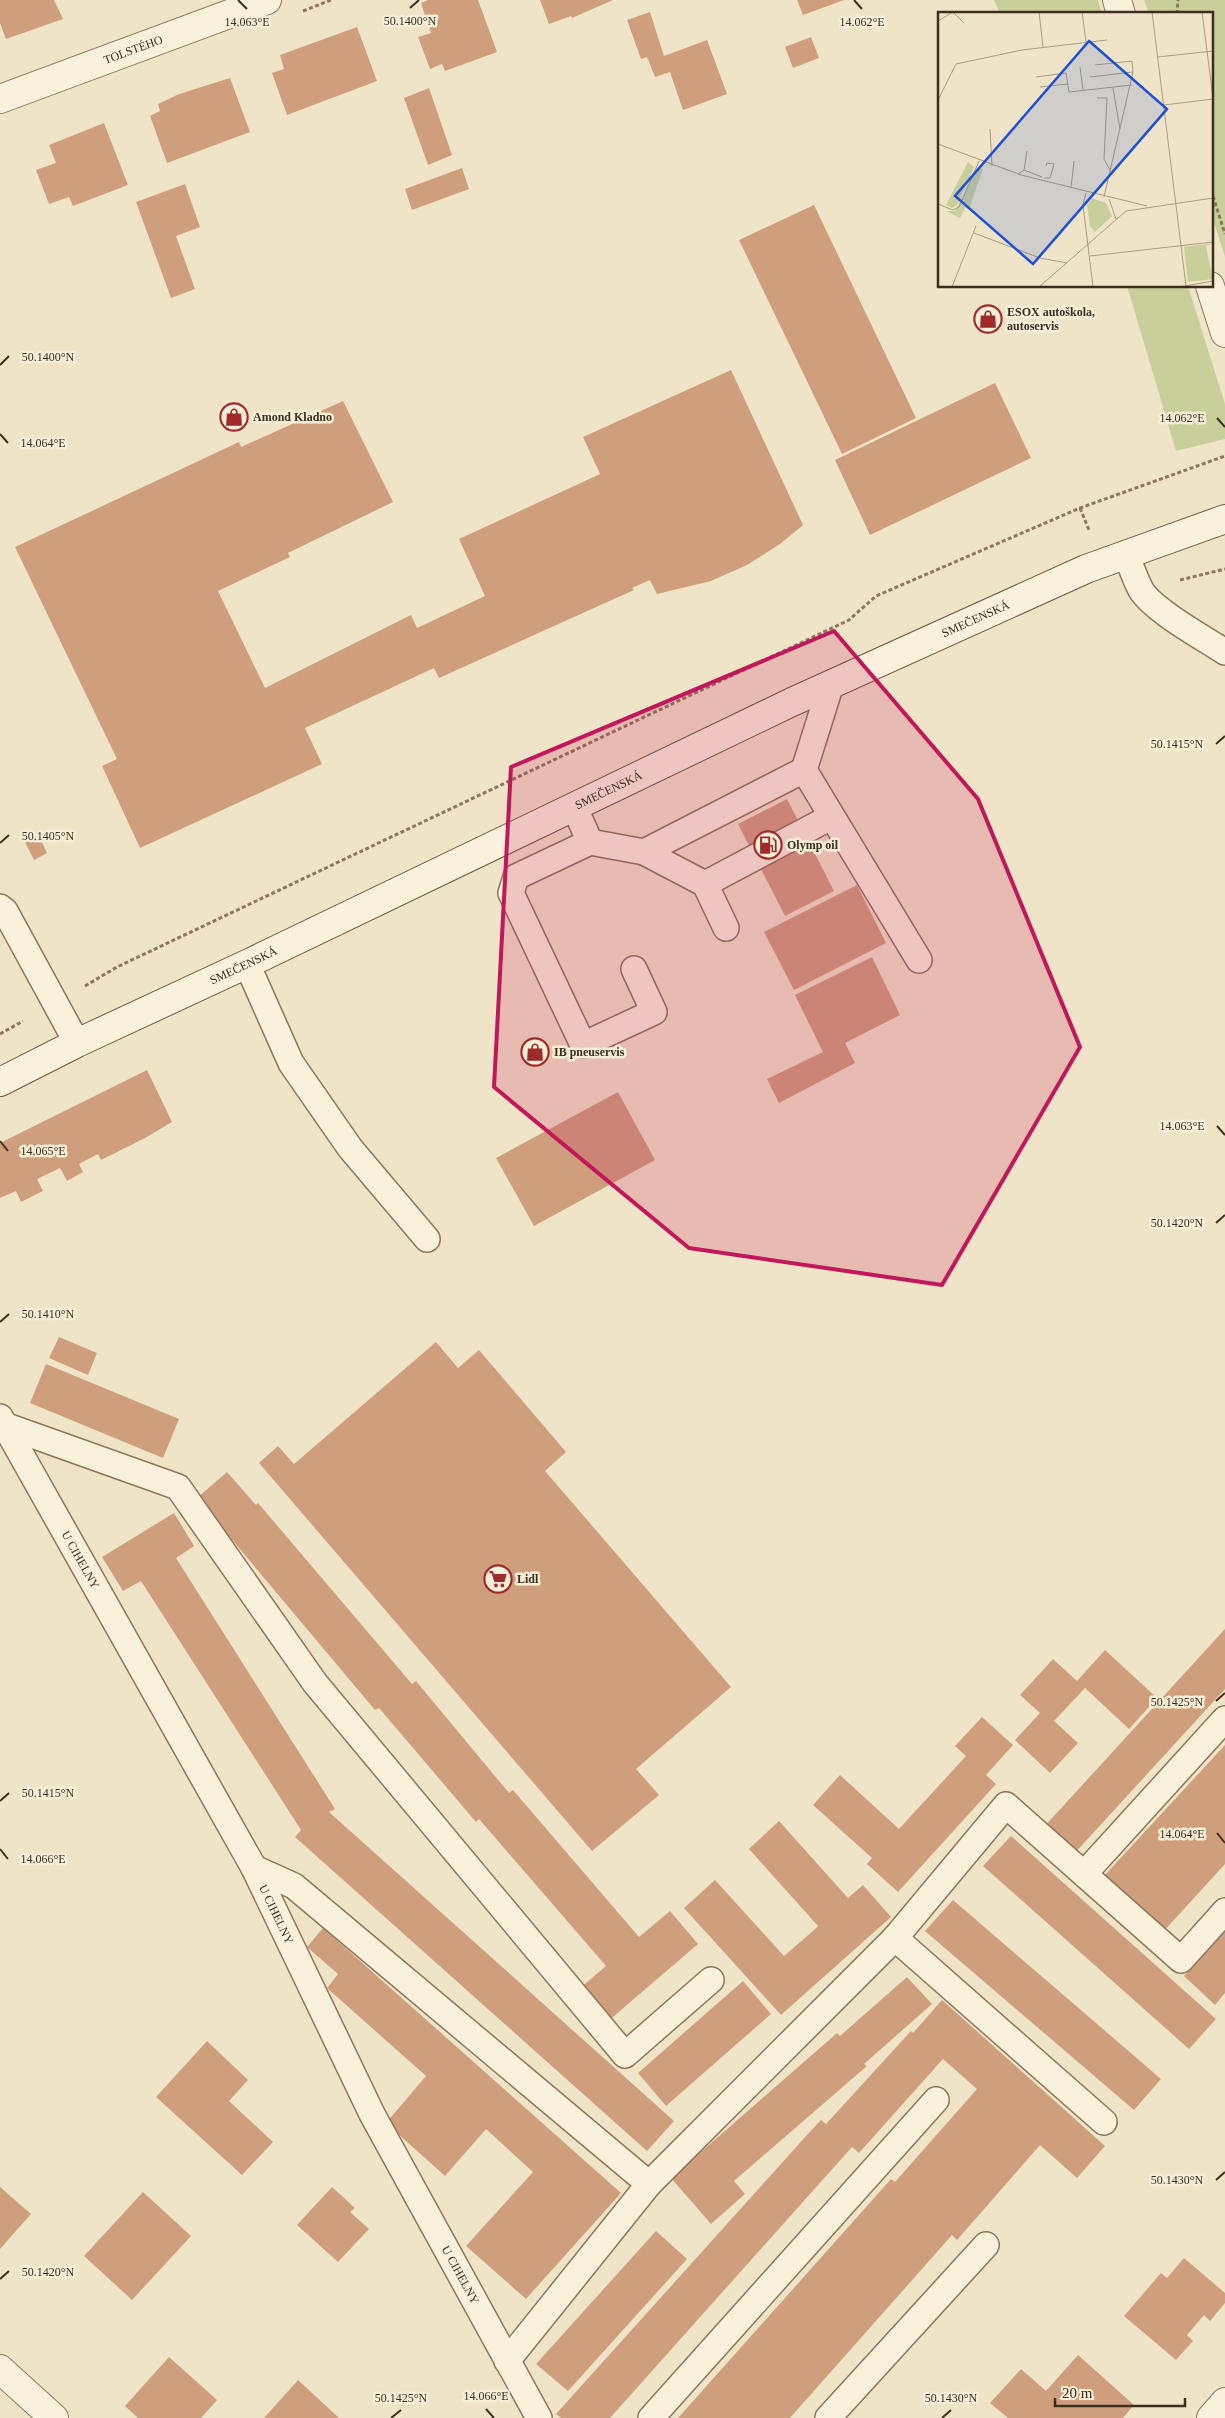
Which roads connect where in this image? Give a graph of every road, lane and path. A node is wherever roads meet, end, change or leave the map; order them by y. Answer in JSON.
{"nodes":[{"id":1,"x":267,"y":0,"type":"edge"},
{"id":2,"x":0,"y":99,"type":"edge"},
{"id":3,"x":1212,"y":193,"type":"edge"},
{"id":4,"x":1225,"y":234,"type":"edge"},
{"id":5,"x":1211,"y":288,"type":"edge"},
{"id":6,"x":1225,"y":333,"type":"edge"},
{"id":7,"x":1225,"y":456,"type":"edge"},
{"id":8,"x":1225,"y":519,"type":"edge"},
{"id":9,"x":1126,"y":554,"type":"junction"},
{"id":10,"x":1225,"y":652,"type":"edge"},
{"id":11,"x":831,"y":684,"type":"junction"},
{"id":12,"x":804,"y":770,"type":"junction"},
{"id":13,"x":574,"y":806,"type":"junction"},
{"id":14,"x":831,"y":817,"type":"junction"},
{"id":15,"x":590,"y":842,"type":"junction"},
{"id":16,"x":644,"y":852,"type":"junction"},
{"id":17,"x":704,"y":884,"type":"junction"},
{"id":18,"x":0,"y":907,"type":"edge"},
{"id":19,"x":726,"y":928,"type":"dead end"},
{"id":20,"x":919,"y":960,"type":"dead end"},
{"id":21,"x":247,"y":964,"type":"junction"},
{"id":22,"x":634,"y":969,"type":"dead end"},
{"id":23,"x":56,"y":1002,"type":"junction"},
{"id":24,"x":0,"y":1034,"type":"edge"},
{"id":25,"x":77,"y":1043,"type":"junction"},
{"id":26,"x":0,"y":1082,"type":"edge"},
{"id":27,"x":427,"y":1239,"type":"dead end"},
{"id":28,"x":2,"y":1421,"type":"edge"},
{"id":29,"x":1225,"y":1719,"type":"edge"},
{"id":30,"x":254,"y":1868,"type":"junction"},
{"id":31,"x":1084,"y":1874,"type":"junction"},
{"id":32,"x":1225,"y":1911,"type":"edge"},
{"id":33,"x":895,"y":1938,"type":"junction"},
{"id":34,"x":711,"y":1980,"type":"dead end"},
{"id":35,"x":936,"y":2100,"type":"dead end"},
{"id":36,"x":1104,"y":2122,"type":"dead end"},
{"id":37,"x":649,"y":2184,"type":"junction"},
{"id":38,"x":986,"y":2245,"type":"dead end"},
{"id":39,"x":507,"y":2361,"type":"junction"},
{"id":40,"x":0,"y":2369,"type":"edge"},
{"id":41,"x":1225,"y":2402,"type":"edge"},
{"id":42,"x":54,"y":2418,"type":"edge"},
{"id":43,"x":539,"y":2418,"type":"edge"},
{"id":44,"x":651,"y":2418,"type":"edge"},
{"id":45,"x":828,"y":2418,"type":"edge"},
{"id":46,"x":1211,"y":2418,"type":"edge"}],
"edges":[{"from":1,"to":2,"type":"street","name":"TOLSTÉHO"},
{"from":3,"to":4,"type":"path"},
{"from":5,"to":6,"type":"street"},
{"from":7,"to":23,"type":"path"},
{"from":8,"to":9,"type":"street","name":"SMEČENSKÁ"},
{"from":9,"to":10,"type":"lane"},
{"from":9,"to":11,"type":"street","name":"SMEČENSKÁ"},
{"from":11,"to":12,"type":"lane"},
{"from":11,"to":13,"type":"street","name":"SMEČENSKÁ"},
{"from":12,"to":14,"type":"lane"},
{"from":12,"to":16,"type":"lane"},
{"from":13,"to":15,"type":"lane"},
{"from":13,"to":21,"type":"street","name":"SMEČENSKÁ"},
{"from":14,"to":17,"type":"lane"},
{"from":14,"to":20,"type":"lane"},
{"from":15,"to":16,"type":"lane"},
{"from":15,"to":22,"type":"lane"},
{"from":16,"to":17,"type":"lane"},
{"from":17,"to":19,"type":"lane"},
{"from":18,"to":23,"type":"lane"},
{"from":21,"to":25,"type":"street","name":"SMEČENSKÁ"},
{"from":21,"to":27,"type":"lane"},
{"from":23,"to":24,"type":"path"},
{"from":23,"to":25,"type":"lane"},
{"from":25,"to":26,"type":"street","name":"SMEČENSKÁ"},
{"from":28,"to":30,"type":"lane","name":"U CIHELNY"},
{"from":28,"to":34,"type":"lane"},
{"from":29,"to":31,"type":"lane"},
{"from":30,"to":37,"type":"lane"},
{"from":30,"to":39,"type":"lane","name":"U CIHELNY"},
{"from":31,"to":32,"type":"lane"},
{"from":31,"to":33,"type":"lane"},
{"from":33,"to":36,"type":"lane"},
{"from":33,"to":37,"type":"lane"},
{"from":35,"to":44,"type":"lane"},
{"from":37,"to":39,"type":"lane"},
{"from":38,"to":45,"type":"lane"},
{"from":39,"to":43,"type":"lane","name":"U CIHELNY"},
{"from":40,"to":42,"type":"street"},
{"from":41,"to":46,"type":"street"}]}
